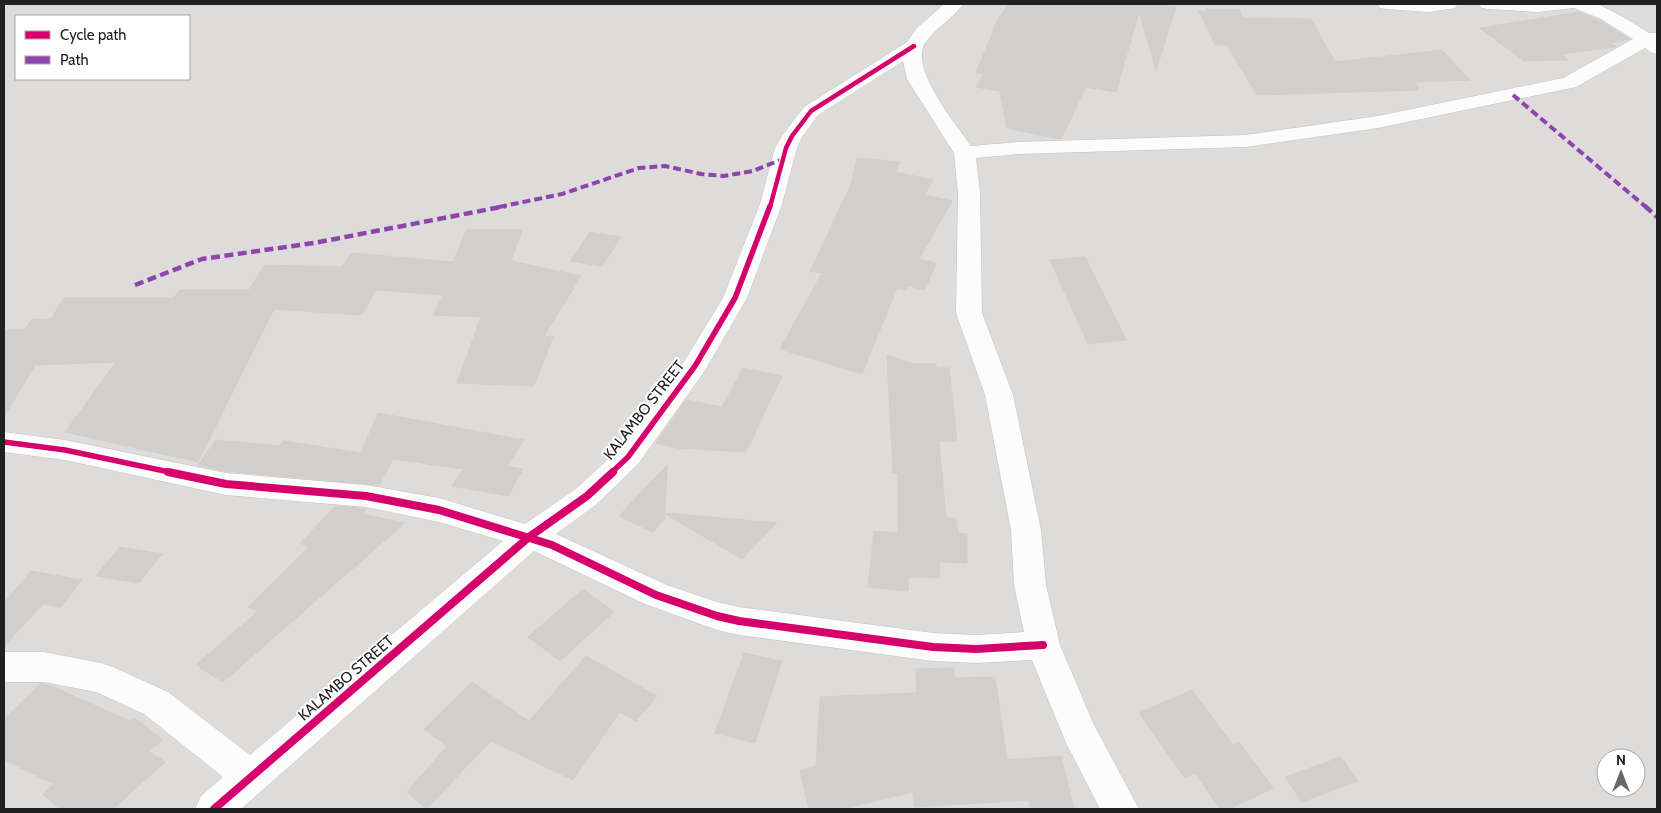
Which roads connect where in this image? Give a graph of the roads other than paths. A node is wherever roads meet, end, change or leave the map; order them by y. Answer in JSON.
{"nodes":[{"id":1,"x":954,"y":4,"type":"edge"},
{"id":2,"x":1386,"y":4,"type":"edge"},
{"id":3,"x":1449,"y":4,"type":"edge"},
{"id":4,"x":1488,"y":4,"type":"edge"},
{"id":5,"x":1569,"y":4,"type":"edge"},
{"id":6,"x":1578,"y":4,"type":"edge"},
{"id":7,"x":1654,"y":42,"type":"edge"},
{"id":8,"x":914,"y":46,"type":"junction"},
{"id":9,"x":965,"y":154,"type":"junction"},
{"id":10,"x":4,"y":442,"type":"edge"},
{"id":11,"x":529,"y":537,"type":"junction"},
{"id":12,"x":1044,"y":645,"type":"junction"},
{"id":13,"x":4,"y":667,"type":"edge"},
{"id":14,"x":251,"y":777,"type":"junction"},
{"id":15,"x":214,"y":809,"type":"edge"},
{"id":16,"x":1120,"y":809,"type":"edge"}],
"edges":[{"from":1,"to":8,"type":"street","name":"KALAMBO STREET"},
{"from":2,"to":3,"type":"street"},
{"from":4,"to":5,"type":"street"},
{"from":6,"to":7,"type":"street"},
{"from":7,"to":9,"type":"street"},
{"from":8,"to":9,"type":"street"},
{"from":8,"to":11,"type":"street","name":"KALAMBO STREET"},
{"from":9,"to":12,"type":"street"},
{"from":10,"to":11,"type":"street"},
{"from":11,"to":12,"type":"street"},
{"from":11,"to":14,"type":"street","name":"KALAMBO STREET"},
{"from":12,"to":16,"type":"street"},
{"from":13,"to":14,"type":"street"},
{"from":14,"to":15,"type":"street","name":"KALAMBO STREET"}]}
